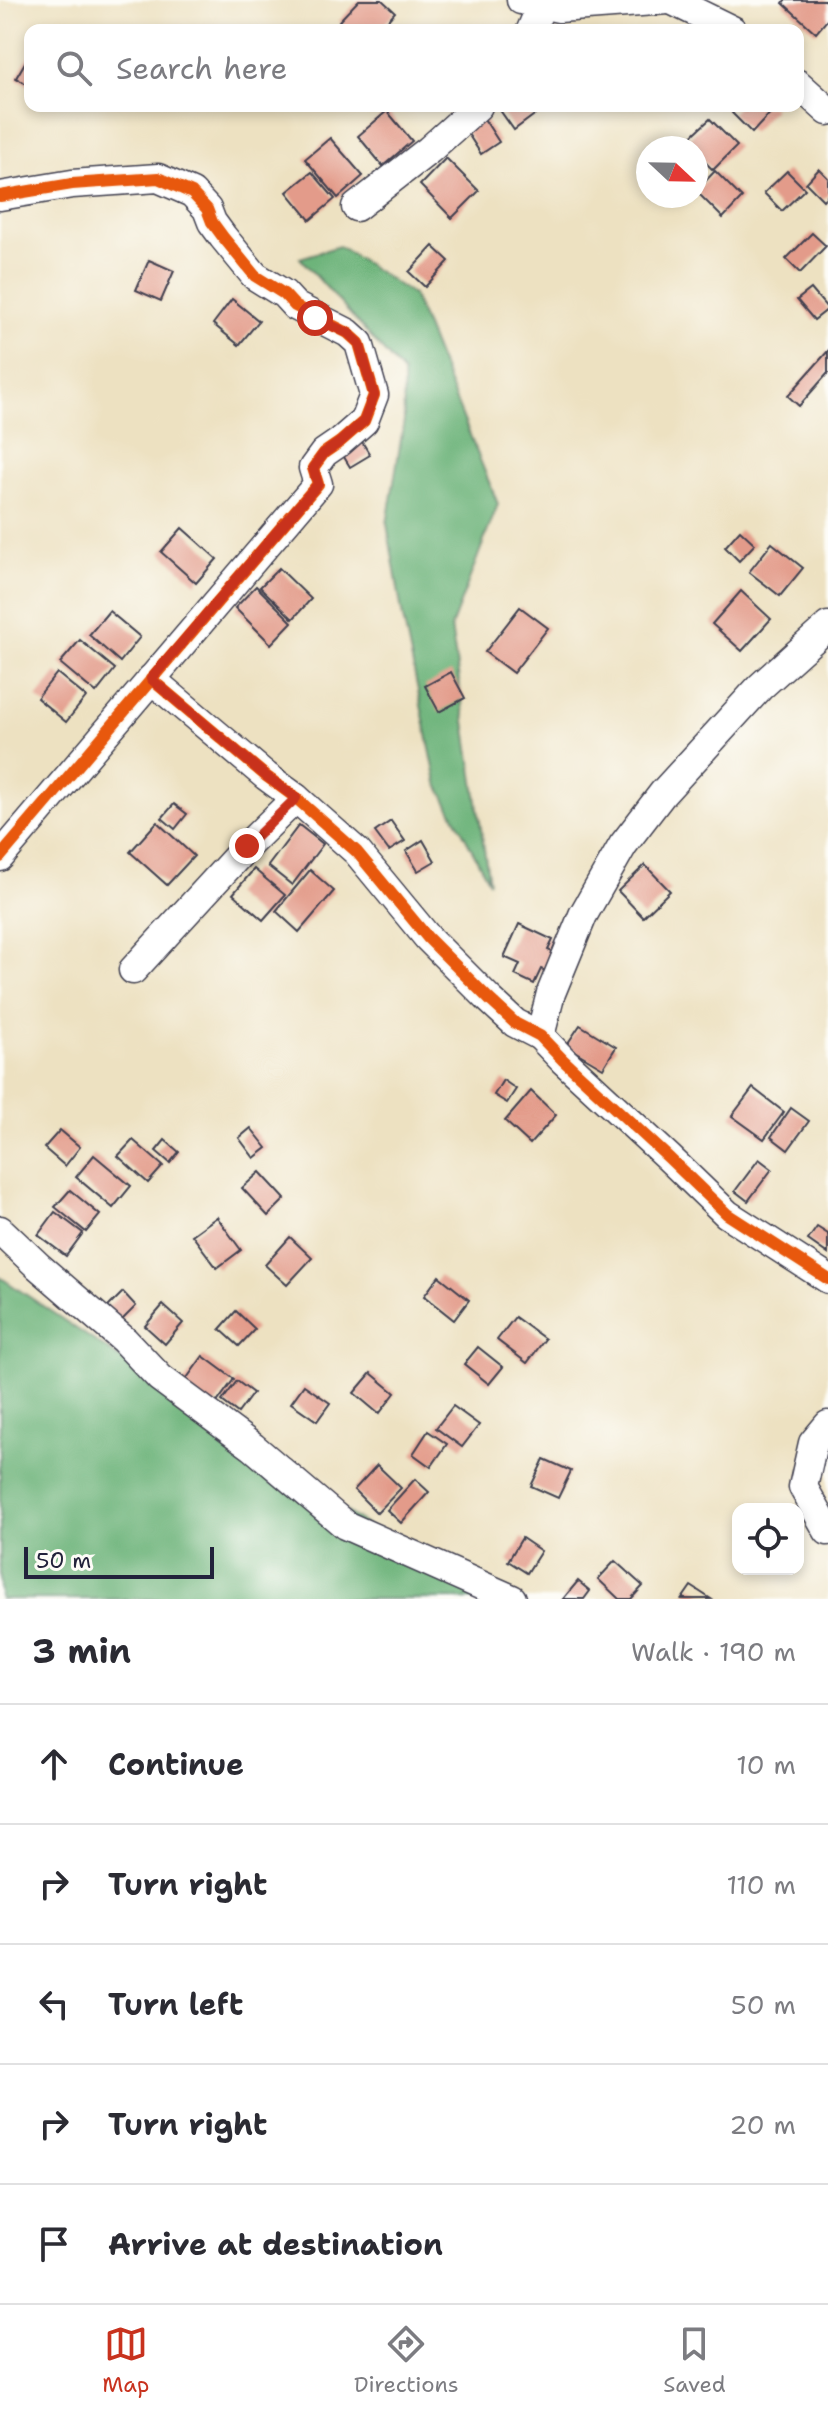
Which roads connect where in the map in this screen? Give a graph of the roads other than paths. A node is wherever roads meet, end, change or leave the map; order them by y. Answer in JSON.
{"nodes":[{"id":1,"x":670,"y":0,"type":"edge"},
{"id":2,"x":531,"y":11,"type":"edge"},
{"id":3,"x":720,"y":24,"type":"edge"},
{"id":4,"x":804,"y":89,"type":"edge"},
{"id":5,"x":828,"y":111,"type":"edge"},
{"id":6,"x":471,"y":112,"type":"edge"},
{"id":7,"x":0,"y":196,"type":"edge"},
{"id":8,"x":356,"y":207,"type":"dead end"},
{"id":9,"x":828,"y":626,"type":"edge"},
{"id":10,"x":151,"y":679,"type":"junction"},
{"id":11,"x":296,"y":798,"type":"junction"},
{"id":12,"x":0,"y":857,"type":"edge"},
{"id":13,"x":133,"y":970,"type":"dead end"},
{"id":14,"x":540,"y":1036,"type":"junction"},
{"id":15,"x":0,"y":1230,"type":"edge"},
{"id":16,"x":828,"y":1279,"type":"edge"},
{"id":17,"x":828,"y":1425,"type":"edge"},
{"id":18,"x":828,"y":1531,"type":"edge"},
{"id":19,"x":512,"y":1599,"type":"edge"}],
"edges":[{"from":1,"to":2,"type":"street"},
{"from":1,"to":3,"type":"street"},
{"from":4,"to":5,"type":"street"},
{"from":6,"to":8,"type":"street"},
{"from":7,"to":10,"type":"street"},
{"from":9,"to":14,"type":"street"},
{"from":10,"to":11,"type":"street"},
{"from":10,"to":12,"type":"street"},
{"from":11,"to":13,"type":"street"},
{"from":11,"to":14,"type":"street"},
{"from":14,"to":16,"type":"street"},
{"from":15,"to":19,"type":"street"},
{"from":17,"to":18,"type":"street"}]}
